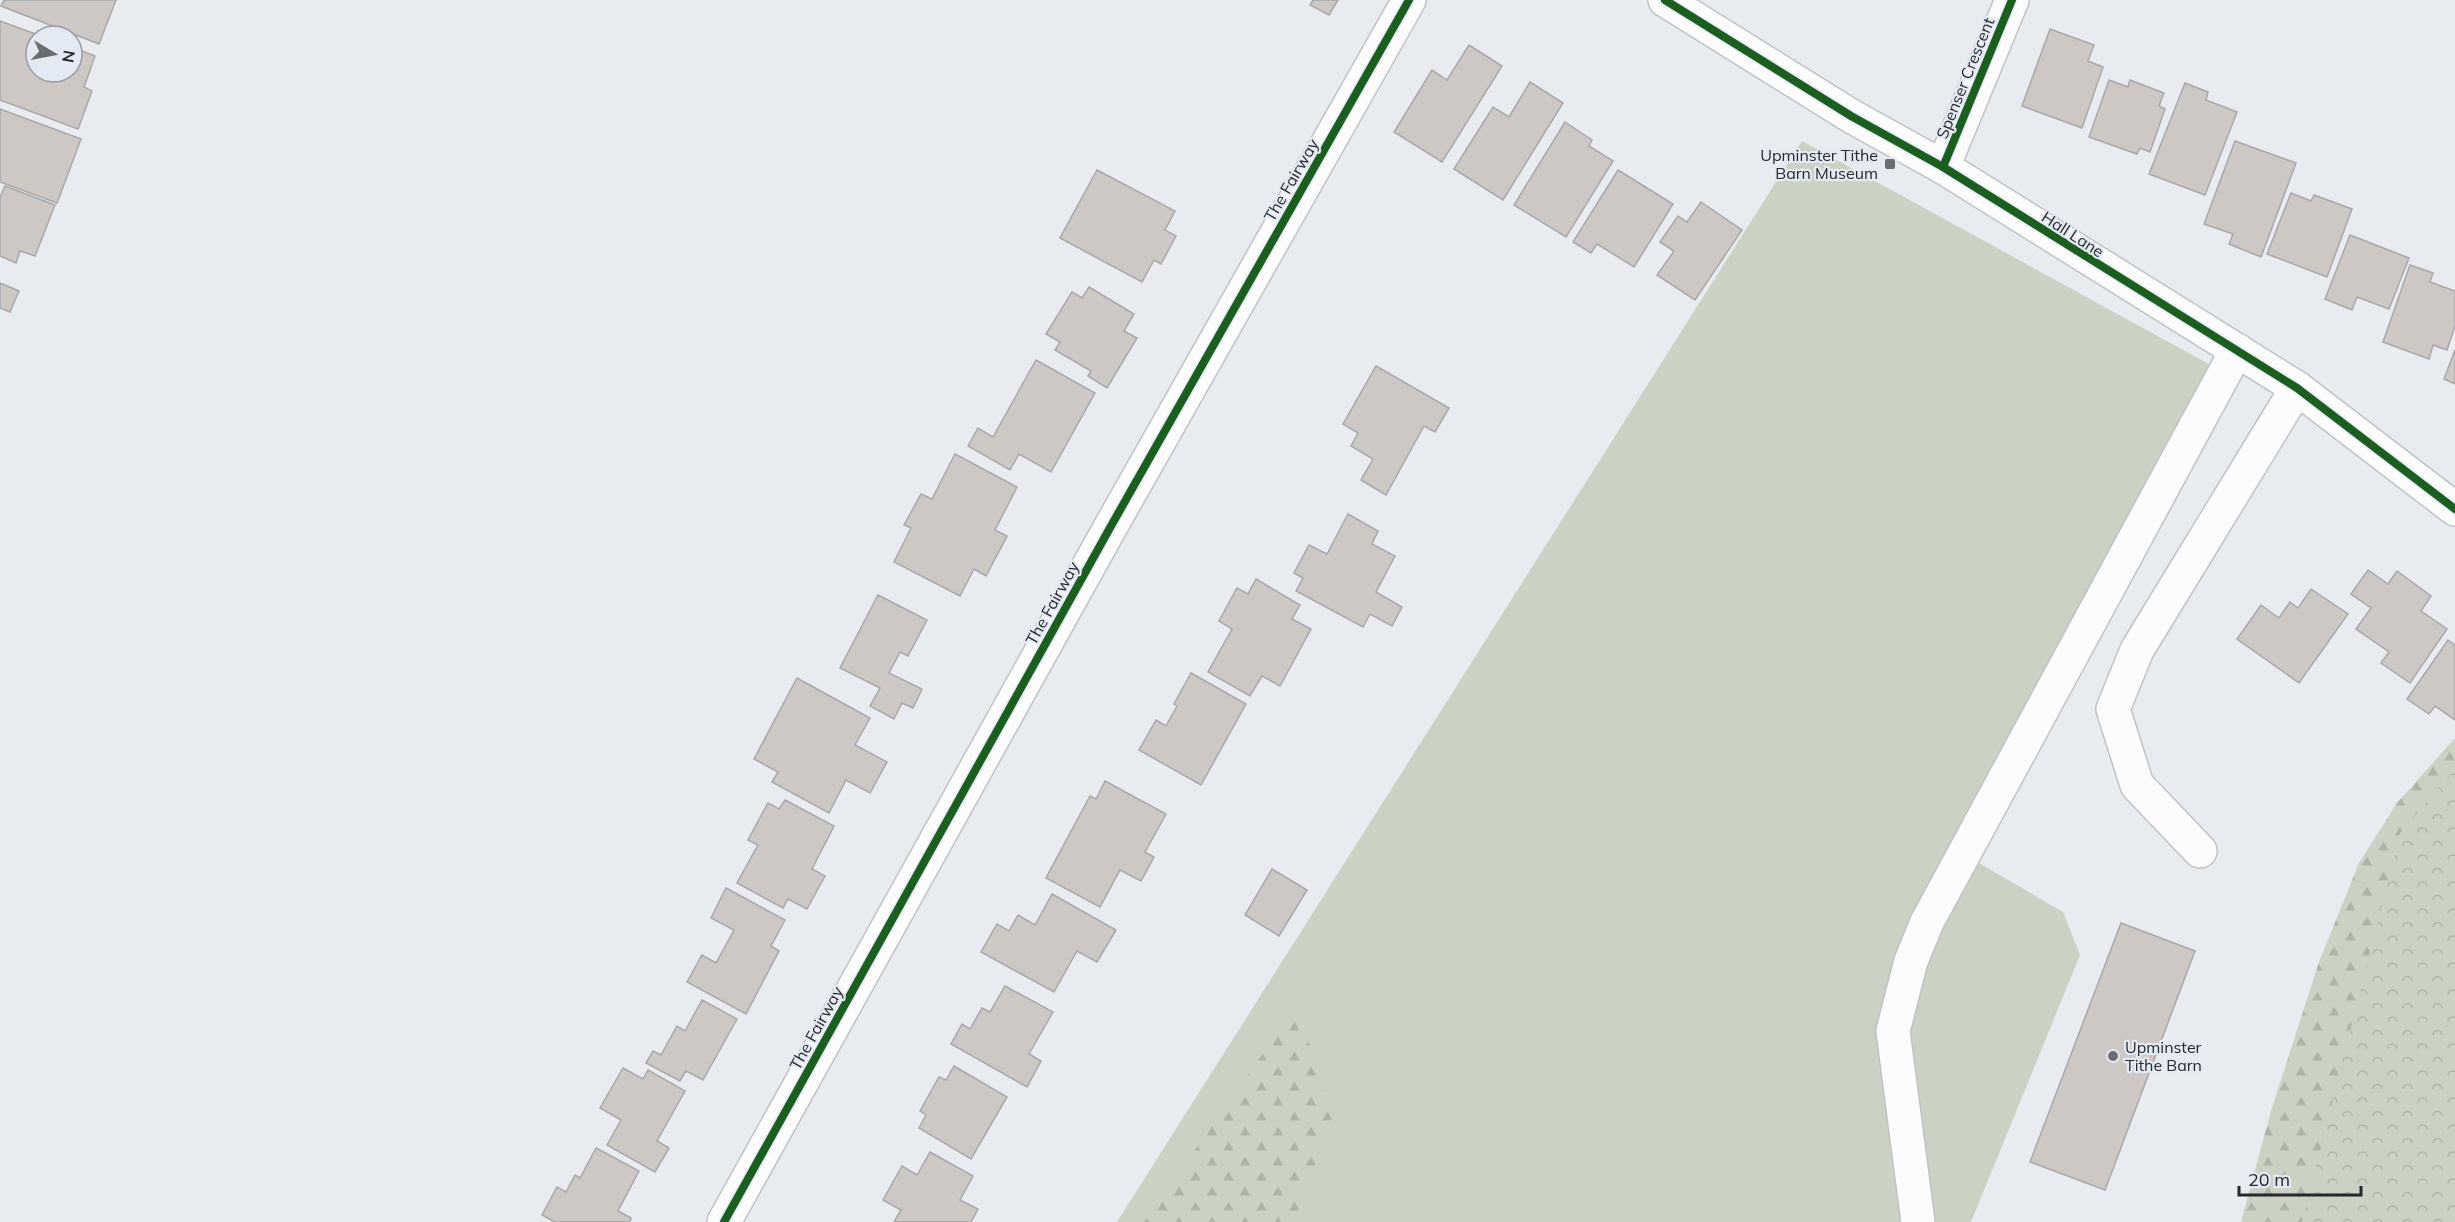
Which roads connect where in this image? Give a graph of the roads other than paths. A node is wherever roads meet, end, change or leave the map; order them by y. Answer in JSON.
{"nodes":[{"id":1,"x":1409,"y":0,"type":"edge"},
{"id":2,"x":1665,"y":0,"type":"edge"},
{"id":3,"x":2012,"y":0,"type":"edge"},
{"id":4,"x":1943,"y":167,"type":"junction"},
{"id":5,"x":2237,"y":350,"type":"junction"},
{"id":6,"x":2297,"y":388,"type":"junction"},
{"id":7,"x":2455,"y":509,"type":"edge"},
{"id":8,"x":2200,"y":851,"type":"dead end"},
{"id":9,"x":724,"y":1222,"type":"edge"},
{"id":10,"x":1918,"y":1222,"type":"edge"}],
"edges":[{"from":1,"to":9,"type":"street","name":"The Fairway"},
{"from":2,"to":4,"type":"street","name":"Hall Lane"},
{"from":3,"to":4,"type":"street","name":"Spenser Crescent"},
{"from":4,"to":5,"type":"street","name":"Hall Lane"},
{"from":5,"to":6,"type":"street","name":"Hall Lane"},
{"from":5,"to":10,"type":"street"},
{"from":6,"to":7,"type":"street","name":"Hall Lane"},
{"from":6,"to":8,"type":"street"}]}
